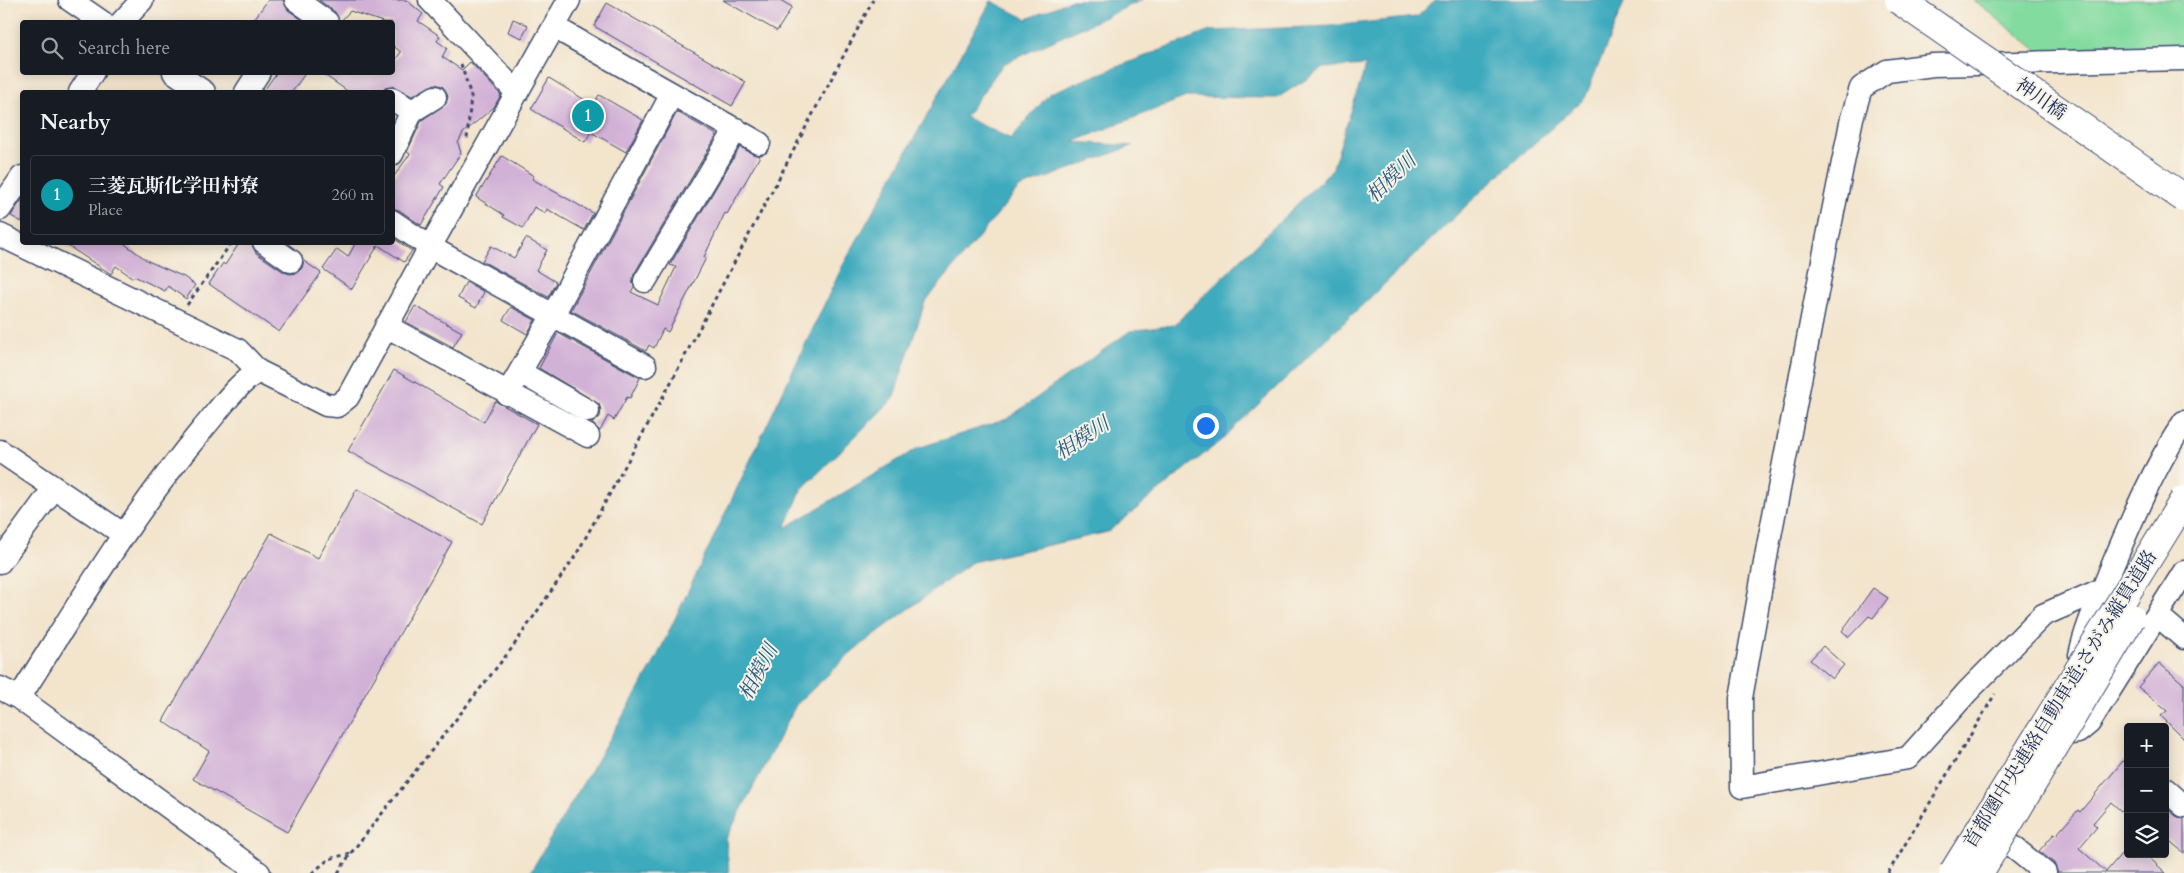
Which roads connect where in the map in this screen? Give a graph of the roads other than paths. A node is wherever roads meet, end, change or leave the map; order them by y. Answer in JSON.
{"nodes":[{"id":1,"x":70,"y":0,"type":"edge"},
{"id":2,"x":142,"y":0,"type":"edge"},
{"id":3,"x":430,"y":0,"type":"edge"},
{"id":4,"x":570,"y":0,"type":"edge"},
{"id":5,"x":1899,"y":0,"type":"edge"},
{"id":6,"x":298,"y":10,"type":"edge"},
{"id":7,"x":99,"y":20,"type":"edge"},
{"id":8,"x":124,"y":20,"type":"edge"},
{"id":9,"x":322,"y":20,"type":"edge"},
{"id":10,"x":554,"y":28,"type":"junction"},
{"id":11,"x":2184,"y":59,"type":"edge"},
{"id":12,"x":91,"y":75,"type":"edge"},
{"id":13,"x":257,"y":75,"type":"edge"},
{"id":14,"x":176,"y":81,"type":"edge"},
{"id":15,"x":81,"y":90,"type":"edge"},
{"id":16,"x":199,"y":90,"type":"edge"},
{"id":17,"x":247,"y":90,"type":"edge"},
{"id":18,"x":517,"y":93,"type":"junction"},
{"id":19,"x":672,"y":94,"type":"junction"},
{"id":20,"x":435,"y":97,"type":"dead end"},
{"id":21,"x":395,"y":101,"type":"edge"},
{"id":22,"x":412,"y":111,"type":"junction"},
{"id":23,"x":736,"y":129,"type":"junction"},
{"id":24,"x":760,"y":143,"type":"dead end"},
{"id":25,"x":395,"y":148,"type":"edge"},
{"id":26,"x":20,"y":183,"type":"edge"},
{"id":27,"x":2184,"y":198,"type":"edge"},
{"id":28,"x":0,"y":209,"type":"edge"},
{"id":29,"x":395,"y":223,"type":"edge"},
{"id":30,"x":0,"y":235,"type":"edge"},
{"id":31,"x":20,"y":245,"type":"edge"},
{"id":32,"x":21,"y":245,"type":"edge"},
{"id":33,"x":268,"y":245,"type":"edge"},
{"id":34,"x":430,"y":247,"type":"junction"},
{"id":35,"x":291,"y":262,"type":"dead end"},
{"id":36,"x":645,"y":281,"type":"dead end"},
{"id":37,"x":553,"y":315,"type":"junction"},
{"id":38,"x":386,"y":326,"type":"junction"},
{"id":39,"x":645,"y":366,"type":"dead end"},
{"id":40,"x":258,"y":371,"type":"junction"},
{"id":41,"x":520,"y":372,"type":"junction"},
{"id":42,"x":507,"y":394,"type":"junction"},
{"id":43,"x":588,"y":410,"type":"dead end"},
{"id":44,"x":2184,"y":422,"type":"edge"},
{"id":45,"x":588,"y":436,"type":"dead end"},
{"id":46,"x":0,"y":451,"type":"edge"},
{"id":47,"x":54,"y":488,"type":"junction"},
{"id":48,"x":2184,"y":500,"type":"edge"},
{"id":49,"x":123,"y":534,"type":"junction"},
{"id":50,"x":2184,"y":534,"type":"edge"},
{"id":51,"x":0,"y":562,"type":"edge"},
{"id":52,"x":2184,"y":572,"type":"edge"},
{"id":53,"x":2103,"y":589,"type":"junction"},
{"id":54,"x":2157,"y":615,"type":"junction"},
{"id":55,"x":2184,"y":638,"type":"edge"},
{"id":56,"x":10,"y":693,"type":"edge"},
{"id":57,"x":2063,"y":734,"type":"junction"},
{"id":58,"x":2007,"y":842,"type":"junction"},
{"id":59,"x":260,"y":873,"type":"edge"},
{"id":60,"x":1953,"y":873,"type":"edge"},
{"id":61,"x":1979,"y":873,"type":"edge"},
{"id":62,"x":1990,"y":873,"type":"edge"},
{"id":63,"x":2044,"y":873,"type":"edge"}],
"edges":[{"from":1,"to":7,"type":"street"},
{"from":2,"to":8,"type":"street"},
{"from":3,"to":18,"type":"street"},
{"from":4,"to":10,"type":"street"},
{"from":5,"to":27,"type":"main road","name":"神川橋","bridge":true},
{"from":6,"to":9,"type":"street"},
{"from":10,"to":18,"type":"street"},
{"from":10,"to":19,"type":"street"},
{"from":11,"to":53,"type":"street"},
{"from":12,"to":15,"type":"street"},
{"from":13,"to":17,"type":"street"},
{"from":14,"to":16,"type":"street"},
{"from":18,"to":34,"type":"street"},
{"from":19,"to":23,"type":"street"},
{"from":19,"to":37,"type":"street"},
{"from":20,"to":22,"type":"street"},
{"from":21,"to":22,"type":"street"},
{"from":22,"to":25,"type":"street"},
{"from":23,"to":24,"type":"street"},
{"from":23,"to":36,"type":"street"},
{"from":26,"to":28,"type":"street"},
{"from":29,"to":34,"type":"street"},
{"from":30,"to":31,"type":"street"},
{"from":32,"to":40,"type":"street"},
{"from":33,"to":35,"type":"street"},
{"from":34,"to":37,"type":"street"},
{"from":34,"to":38,"type":"street"},
{"from":37,"to":39,"type":"street"},
{"from":37,"to":41,"type":"street"},
{"from":38,"to":40,"type":"street"},
{"from":38,"to":42,"type":"street"},
{"from":40,"to":49,"type":"street"},
{"from":41,"to":42,"type":"street"},
{"from":41,"to":43,"type":"street"},
{"from":42,"to":45,"type":"street"},
{"from":44,"to":53,"type":"street"},
{"from":46,"to":47,"type":"street"},
{"from":47,"to":49,"type":"street"},
{"from":47,"to":51,"type":"street"},
{"from":48,"to":60,"type":"main road","name":"首都圏中央連絡自動車道;さがみ縦貫道路","bridge":true},
{"from":49,"to":56,"type":"street"},
{"from":50,"to":61,"type":"main road","name":"首都圏中央連絡自動車道;さがみ縦貫道路","bridge":true},
{"from":52,"to":54,"type":"street"},
{"from":53,"to":57,"type":"street"},
{"from":54,"to":55,"type":"street"},
{"from":54,"to":57,"type":"street"},
{"from":56,"to":59,"type":"street"},
{"from":57,"to":58,"type":"street"},
{"from":58,"to":62,"type":"street"},
{"from":58,"to":63,"type":"street"}]}
